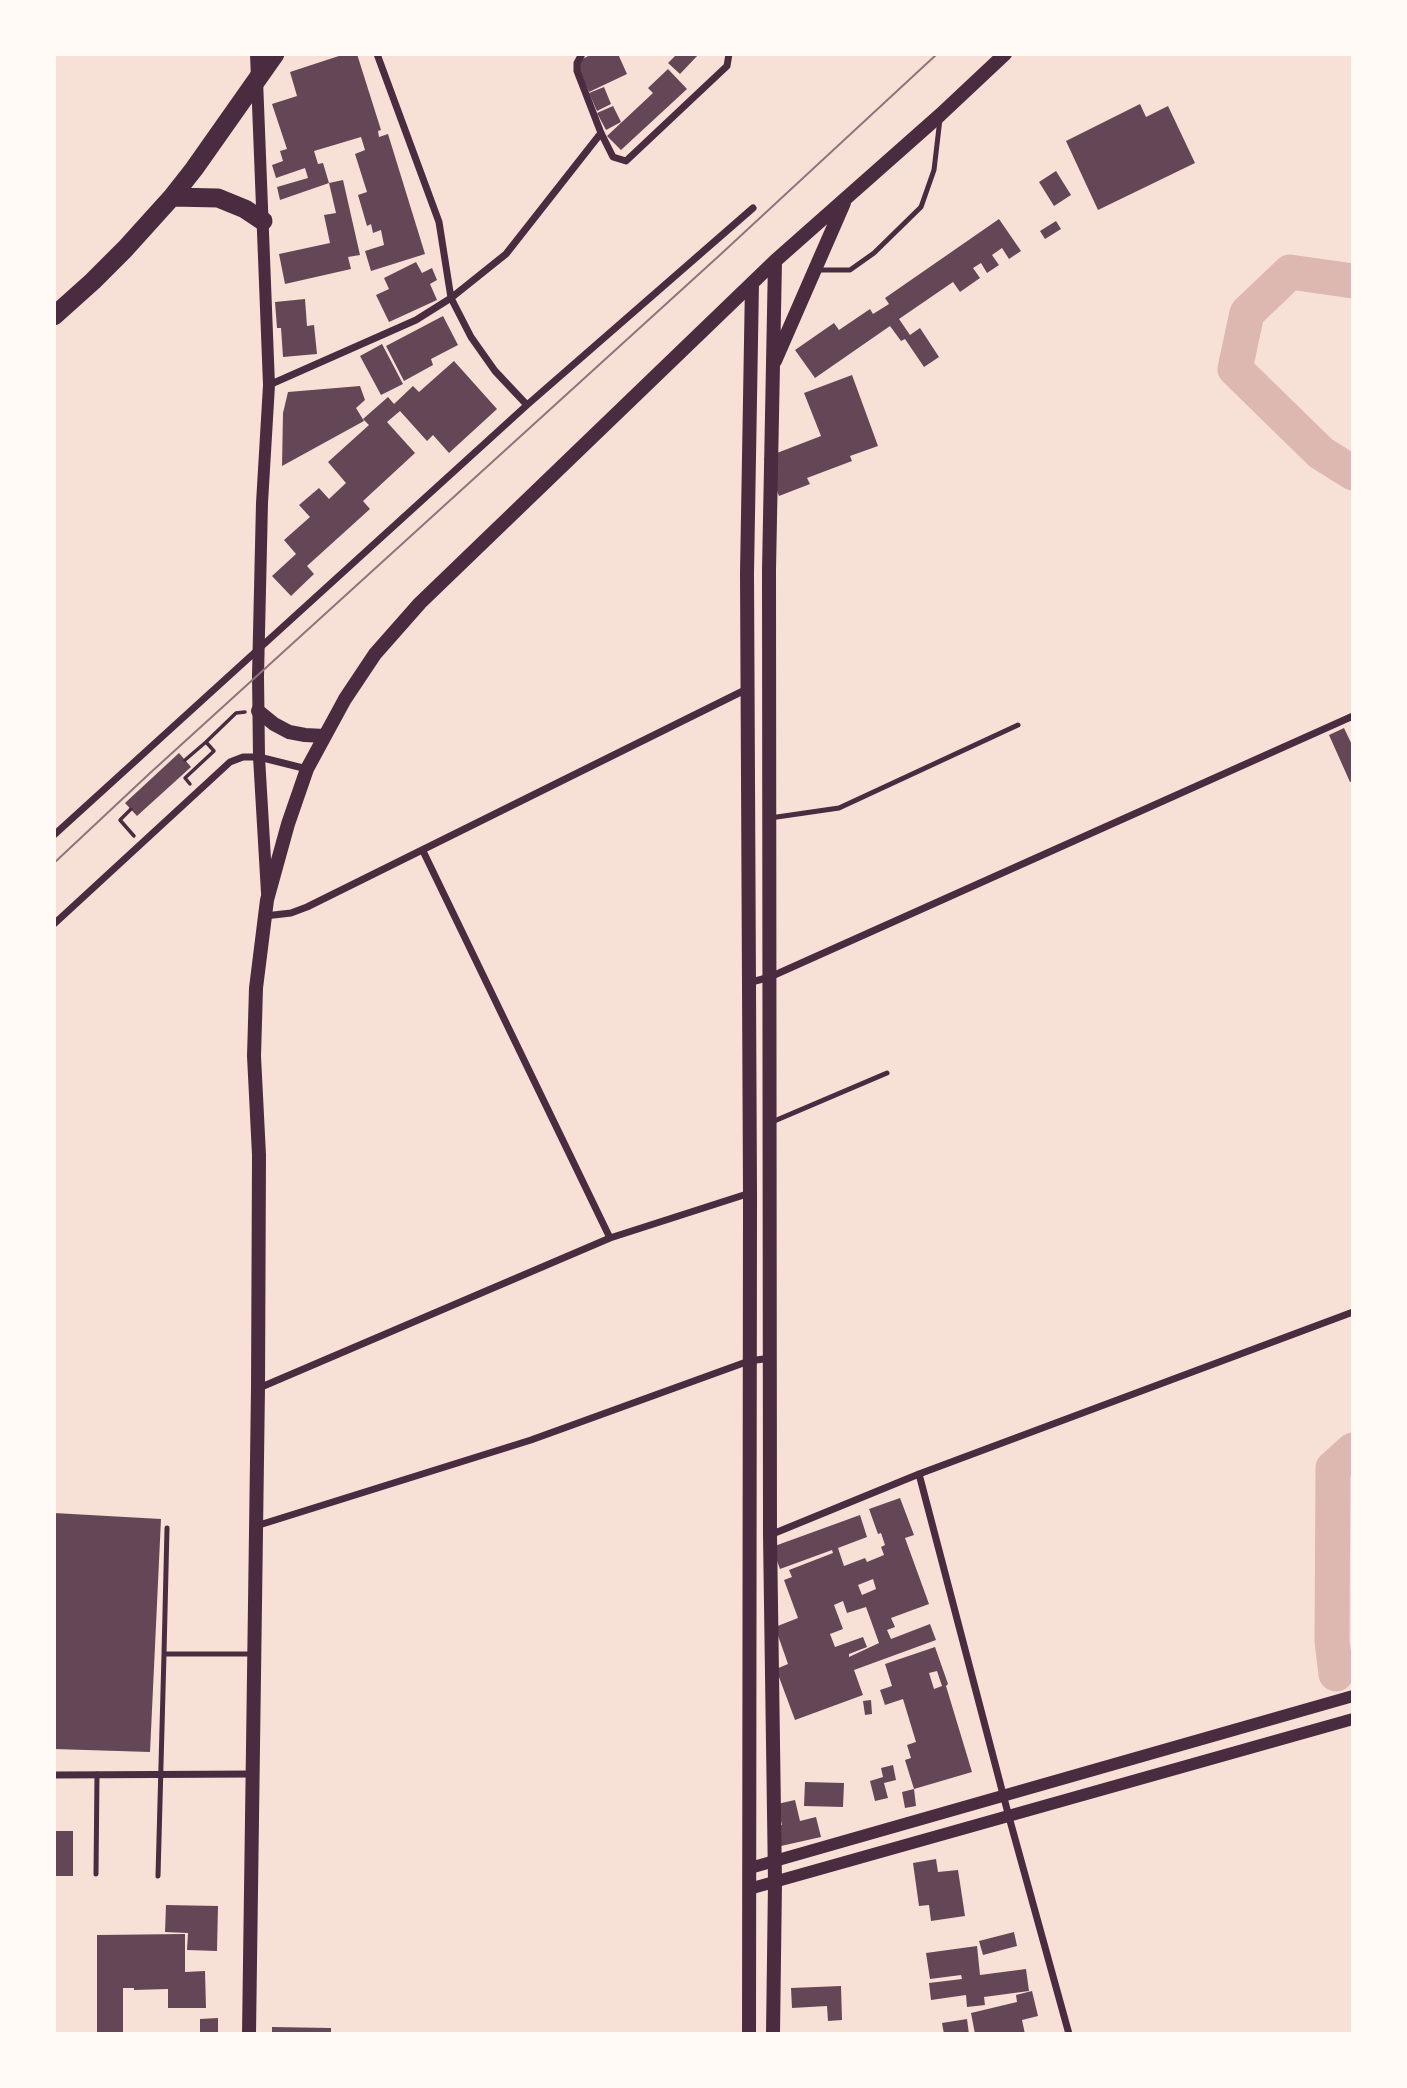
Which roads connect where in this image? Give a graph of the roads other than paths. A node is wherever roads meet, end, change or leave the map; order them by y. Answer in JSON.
{"nodes":[{"id":1,"x":256,"y":54,"type":"edge"},
{"id":2,"x":275,"y":54,"type":"edge"},
{"id":3,"x":377,"y":54,"type":"edge"},
{"id":4,"x":582,"y":54,"type":"edge"},
{"id":5,"x":729,"y":54,"type":"edge"},
{"id":6,"x":1005,"y":54,"type":"edge"},
{"id":7,"x":259,"y":78,"type":"junction"},
{"id":8,"x":940,"y":115,"type":"junction"},
{"id":9,"x":601,"y":133,"type":"junction"},
{"id":10,"x":172,"y":197,"type":"junction"},
{"id":11,"x":846,"y":198,"type":"junction"},
{"id":12,"x":753,"y":208,"type":"dead end"},
{"id":13,"x":263,"y":221,"type":"junction"},
{"id":14,"x":775,"y":261,"type":"junction"},
{"id":15,"x":815,"y":270,"type":"junction"},
{"id":16,"x":752,"y":283,"type":"junction"},
{"id":17,"x":451,"y":298,"type":"junction"},
{"id":18,"x":54,"y":316,"type":"edge"},
{"id":19,"x":772,"y":366,"type":"junction"},
{"id":20,"x":269,"y":385,"type":"junction"},
{"id":21,"x":527,"y":405,"type":"junction"},
{"id":22,"x":769,"y":570,"type":"junction"},
{"id":23,"x":747,"y":573,"type":"junction"},
{"id":24,"x":258,"y":649,"type":"junction"},
{"id":25,"x":748,"y":688,"type":"junction"},
{"id":26,"x":258,"y":711,"type":"junction"},
{"id":27,"x":1353,"y":716,"type":"edge"},
{"id":28,"x":1018,"y":725,"type":"dead end"},
{"id":29,"x":324,"y":736,"type":"junction"},
{"id":30,"x":259,"y":757,"type":"junction"},
{"id":31,"x":307,"y":769,"type":"junction"},
{"id":32,"x":770,"y":818,"type":"junction"},
{"id":33,"x":54,"y":835,"type":"edge"},
{"id":34,"x":423,"y":851,"type":"junction"},
{"id":35,"x":267,"y":900,"type":"junction"},
{"id":36,"x":264,"y":916,"type":"junction"},
{"id":37,"x":54,"y":924,"type":"edge"},
{"id":38,"x":770,"y":977,"type":"junction"},
{"id":39,"x":748,"y":983,"type":"junction"},
{"id":40,"x":887,"y":1073,"type":"dead end"},
{"id":41,"x":770,"y":1123,"type":"junction"},
{"id":42,"x":750,"y":1193,"type":"junction"},
{"id":43,"x":610,"y":1238,"type":"junction"},
{"id":44,"x":1353,"y":1312,"type":"edge"},
{"id":45,"x":771,"y":1358,"type":"junction"},
{"id":46,"x":749,"y":1361,"type":"junction"},
{"id":47,"x":258,"y":1388,"type":"junction"},
{"id":48,"x":919,"y":1475,"type":"junction"},
{"id":49,"x":257,"y":1526,"type":"junction"},
{"id":50,"x":167,"y":1528,"type":"dead end"},
{"id":51,"x":770,"y":1535,"type":"junction"},
{"id":52,"x":164,"y":1654,"type":"junction"},
{"id":53,"x":254,"y":1654,"type":"junction"},
{"id":54,"x":1353,"y":1696,"type":"edge"},
{"id":55,"x":1353,"y":1719,"type":"edge"},
{"id":56,"x":97,"y":1774,"type":"junction"},
{"id":57,"x":159,"y":1774,"type":"junction"},
{"id":58,"x":253,"y":1774,"type":"junction"},
{"id":59,"x":54,"y":1775,"type":"edge"},
{"id":60,"x":1005,"y":1797,"type":"junction"},
{"id":61,"x":1009,"y":1817,"type":"junction"},
{"id":62,"x":774,"y":1861,"type":"junction"},
{"id":63,"x":750,"y":1868,"type":"junction"},
{"id":64,"x":96,"y":1874,"type":"dead end"},
{"id":65,"x":158,"y":1876,"type":"dead end"},
{"id":66,"x":775,"y":1882,"type":"junction"},
{"id":67,"x":749,"y":1889,"type":"junction"},
{"id":68,"x":249,"y":2034,"type":"edge"},
{"id":69,"x":749,"y":2034,"type":"edge"},
{"id":70,"x":773,"y":2034,"type":"edge"},
{"id":71,"x":1069,"y":2034,"type":"edge"}],
"edges":[{"from":1,"to":7,"type":"street"},
{"from":2,"to":7,"type":"highway"},
{"from":3,"to":17,"type":"street"},
{"from":4,"to":9,"type":"street"},
{"from":5,"to":9,"type":"street"},
{"from":6,"to":8,"type":"main road"},
{"from":7,"to":10,"type":"highway"},
{"from":7,"to":13,"type":"street"},
{"from":8,"to":11,"type":"main road"},
{"from":8,"to":15,"type":"lane"},
{"from":9,"to":17,"type":"street"},
{"from":10,"to":13,"type":"highway"},
{"from":10,"to":18,"type":"highway"},
{"from":11,"to":14,"type":"main road"},
{"from":11,"to":15,"type":"main road"},
{"from":12,"to":21,"type":"street"},
{"from":13,"to":20,"type":"street"},
{"from":14,"to":16,"type":"main road"},
{"from":14,"to":19,"type":"main road"},
{"from":15,"to":19,"type":"main road"},
{"from":16,"to":23,"type":"main road"},
{"from":16,"to":29,"type":"main road"},
{"from":17,"to":20,"type":"street"},
{"from":17,"to":21,"type":"street"},
{"from":19,"to":22,"type":"main road"},
{"from":20,"to":24,"type":"street"},
{"from":21,"to":24,"type":"street"},
{"from":22,"to":23,"type":"main road"},
{"from":22,"to":32,"type":"main road"},
{"from":23,"to":25,"type":"main road"},
{"from":24,"to":26,"type":"street"},
{"from":24,"to":33,"type":"street"},
{"from":25,"to":34,"type":"street"},
{"from":25,"to":39,"type":"main road"},
{"from":26,"to":29,"type":"main road"},
{"from":26,"to":30,"type":"street"},
{"from":27,"to":38,"type":"street"},
{"from":28,"to":32,"type":"lane"},
{"from":29,"to":31,"type":"main road"},
{"from":30,"to":31,"type":"street"},
{"from":30,"to":35,"type":"street"},
{"from":30,"to":37,"type":"street"},
{"from":31,"to":35,"type":"main road"},
{"from":32,"to":38,"type":"main road"},
{"from":34,"to":36,"type":"street"},
{"from":34,"to":43,"type":"street"},
{"from":35,"to":36,"type":"main road"},
{"from":36,"to":47,"type":"main road"},
{"from":38,"to":39,"type":"street"},
{"from":38,"to":41,"type":"main road"},
{"from":39,"to":42,"type":"main road"},
{"from":40,"to":41,"type":"lane"},
{"from":41,"to":45,"type":"main road"},
{"from":42,"to":43,"type":"street"},
{"from":42,"to":46,"type":"main road"},
{"from":43,"to":47,"type":"street"},
{"from":44,"to":48,"type":"street"},
{"from":45,"to":46,"type":"street"},
{"from":45,"to":51,"type":"main road"},
{"from":46,"to":49,"type":"street"},
{"from":46,"to":63,"type":"main road"},
{"from":47,"to":49,"type":"main road"},
{"from":48,"to":51,"type":"street"},
{"from":48,"to":60,"type":"street"},
{"from":49,"to":53,"type":"main road"},
{"from":50,"to":52,"type":"lane"},
{"from":51,"to":62,"type":"main road"},
{"from":52,"to":53,"type":"lane"},
{"from":52,"to":57,"type":"lane"},
{"from":53,"to":58,"type":"main road"},
{"from":54,"to":60,"type":"street"},
{"from":55,"to":61,"type":"street"},
{"from":56,"to":57,"type":"street"},
{"from":56,"to":59,"type":"street"},
{"from":56,"to":64,"type":"lane"},
{"from":57,"to":58,"type":"street"},
{"from":57,"to":65,"type":"lane"},
{"from":58,"to":68,"type":"main road"},
{"from":60,"to":61,"type":"street"},
{"from":60,"to":62,"type":"street"},
{"from":61,"to":66,"type":"street"},
{"from":61,"to":71,"type":"street"},
{"from":62,"to":63,"type":"street"},
{"from":62,"to":66,"type":"main road"},
{"from":63,"to":67,"type":"main road"},
{"from":66,"to":67,"type":"street"},
{"from":66,"to":70,"type":"main road"},
{"from":67,"to":69,"type":"main road"}]}
